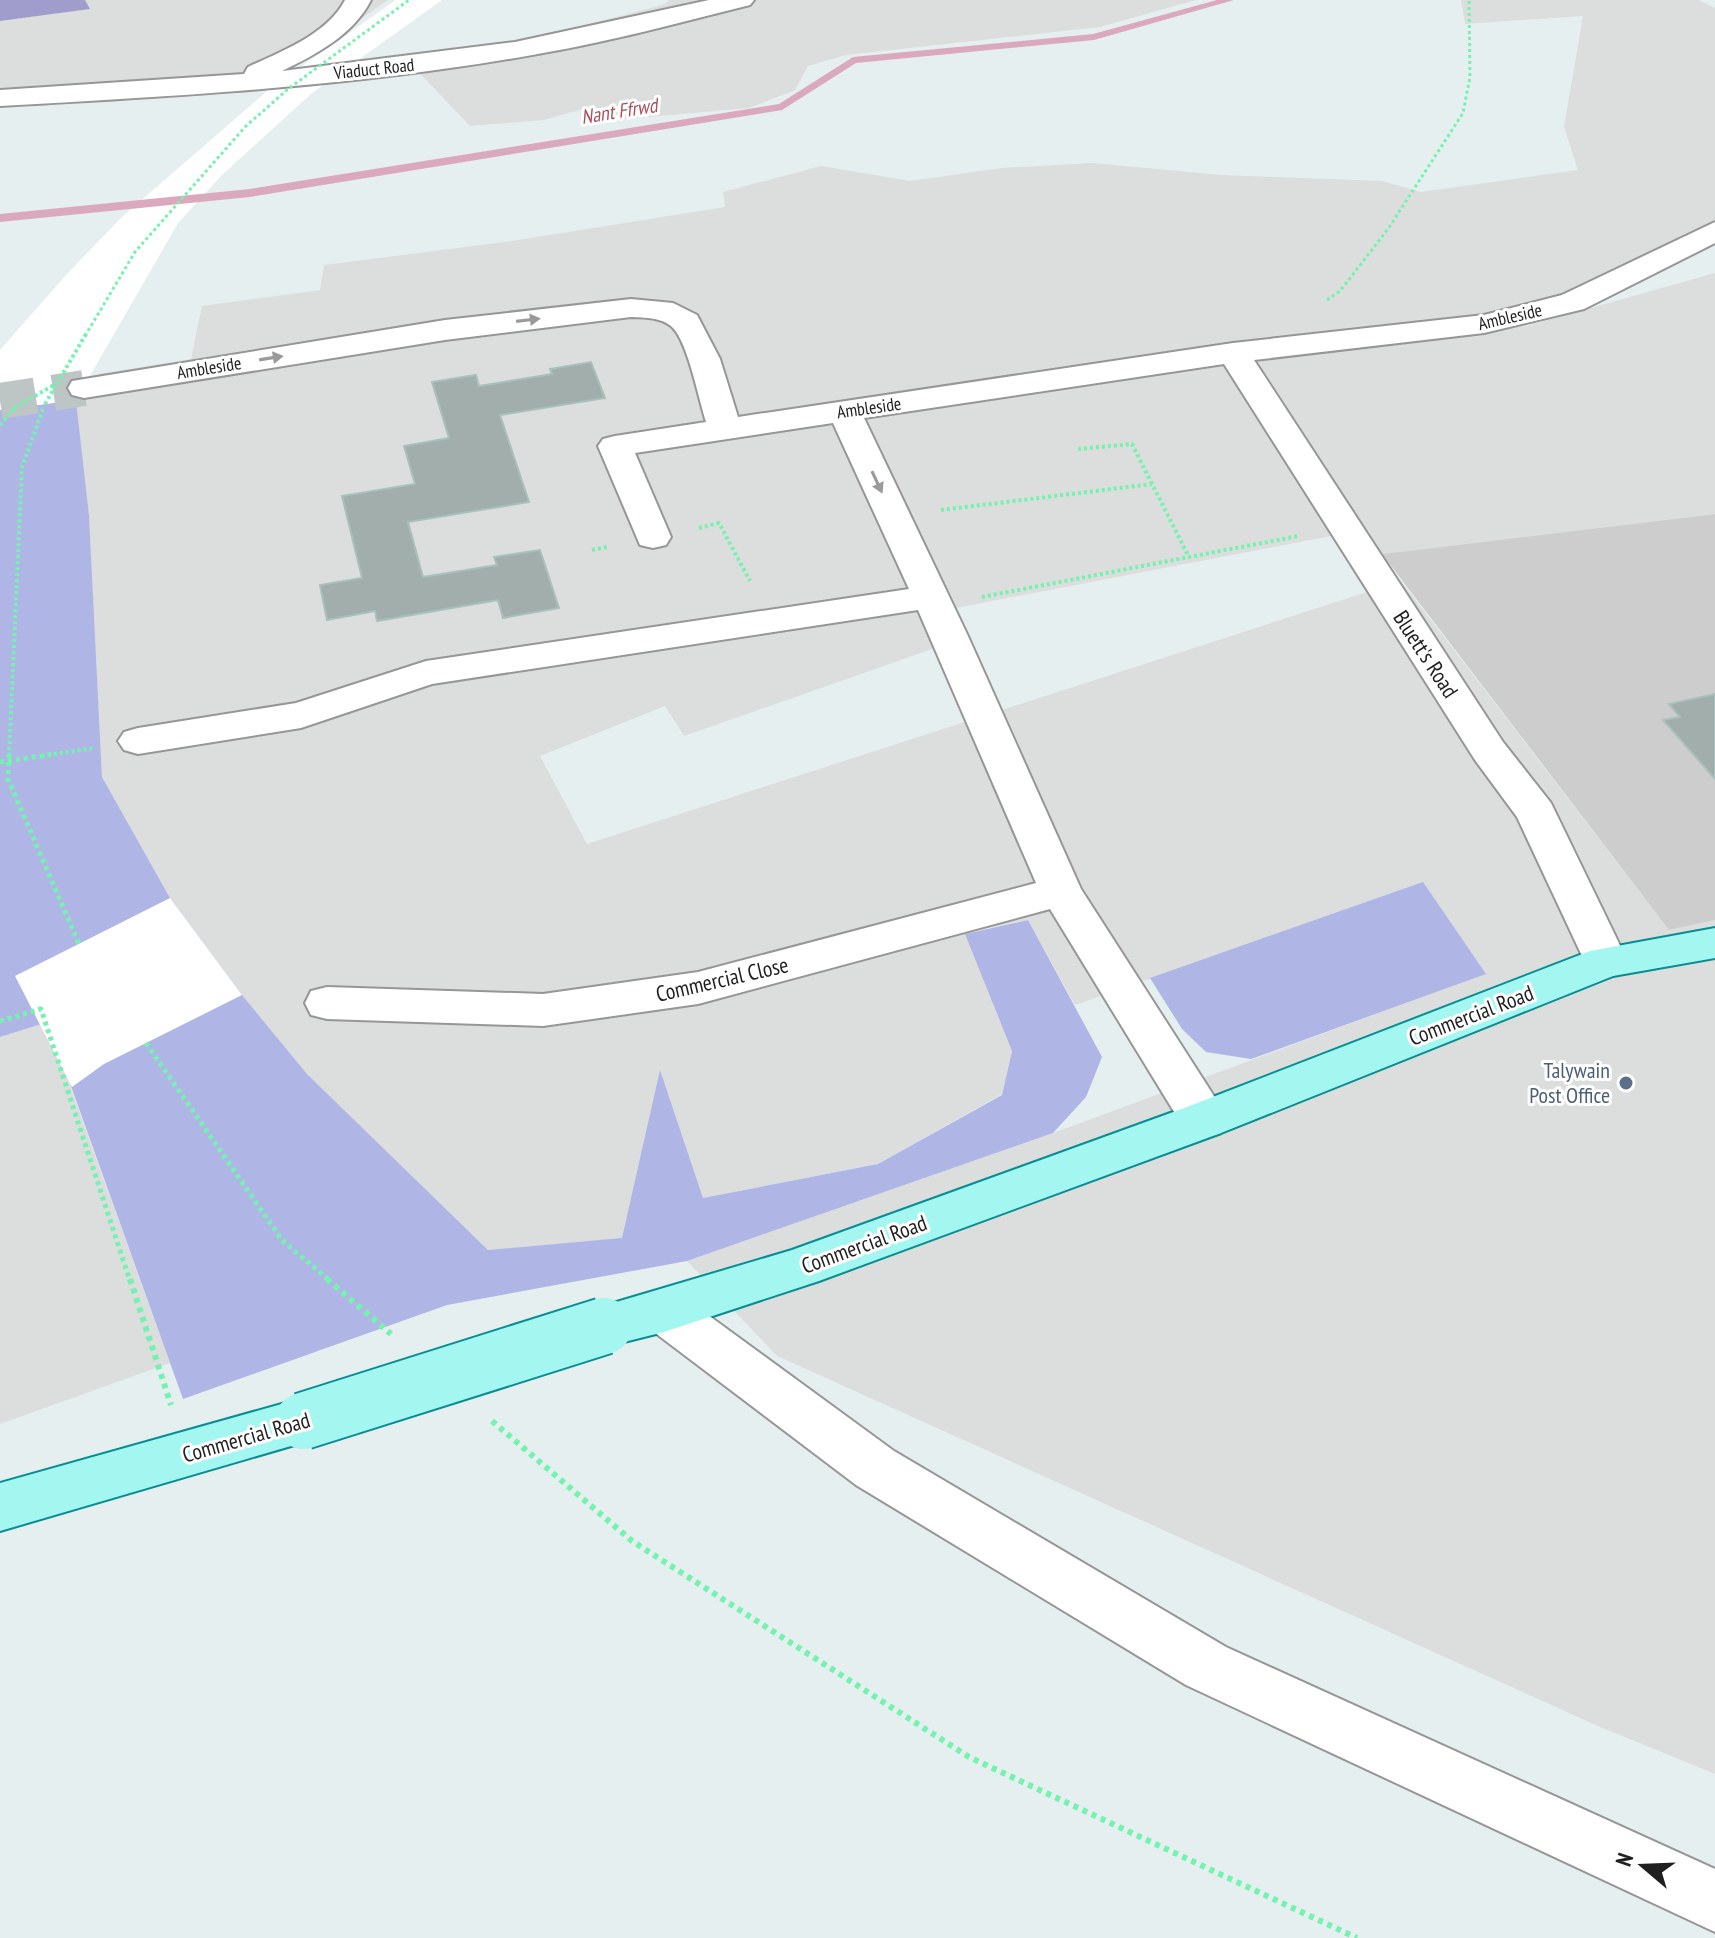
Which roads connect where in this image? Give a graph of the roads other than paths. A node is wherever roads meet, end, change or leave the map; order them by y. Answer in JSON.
{"nodes":[{"id":1,"x":358,"y":0,"type":"edge"},
{"id":2,"x":741,"y":0,"type":"edge"},
{"id":3,"x":233,"y":83,"type":"junction"},
{"id":4,"x":0,"y":98,"type":"edge"},
{"id":5,"x":1715,"y":231,"type":"edge"},
{"id":6,"x":1233,"y":353,"type":"junction"},
{"id":7,"x":69,"y":386,"type":"tunnel mouth"},
{"id":8,"x":844,"y":411,"type":"junction"},
{"id":9,"x":724,"y":428,"type":"junction"},
{"id":10,"x":653,"y":537,"type":"dead end"},
{"id":11,"x":939,"y":616,"type":"junction"},
{"id":12,"x":138,"y":741,"type":"road end"},
{"id":13,"x":1061,"y":891,"type":"junction"},
{"id":14,"x":1715,"y":943,"type":"edge"},
{"id":15,"x":1606,"y":962,"type":"junction"},
{"id":16,"x":327,"y":1003,"type":"dead end"},
{"id":17,"x":1204,"y":1120,"type":"junction"},
{"id":18,"x":664,"y":1311,"type":"junction"},
{"id":19,"x":0,"y":1507,"type":"edge"},
{"id":20,"x":1715,"y":1901,"type":"edge"}],
"edges":[{"from":1,"to":3,"type":"street"},
{"from":2,"to":3,"type":"street","name":"Viaduct Road"},
{"from":3,"to":4,"type":"street","name":"Viaduct Road"},
{"from":5,"to":6,"type":"street","name":"Ambleside"},
{"from":6,"to":8,"type":"street","name":"Ambleside"},
{"from":6,"to":15,"type":"street","name":"Bluett's Road"},
{"from":7,"to":9,"type":"street","name":"Ambleside","one_way":true},
{"from":8,"to":9,"type":"street","name":"Ambleside"},
{"from":8,"to":11,"type":"street","one_way":true},
{"from":9,"to":10,"type":"street"},
{"from":11,"to":12,"type":"street"},
{"from":11,"to":13,"type":"street"},
{"from":13,"to":16,"type":"street","name":"Commercial Close"},
{"from":13,"to":17,"type":"street"},
{"from":14,"to":15,"type":"main road","name":"Commercial Road"},
{"from":15,"to":17,"type":"main road","name":"Commercial Road"},
{"from":17,"to":18,"type":"main road","name":"Commercial Road"},
{"from":18,"to":19,"type":"main road","name":"Commercial Road","bridge":true},
{"from":18,"to":20,"type":"street"}]}
